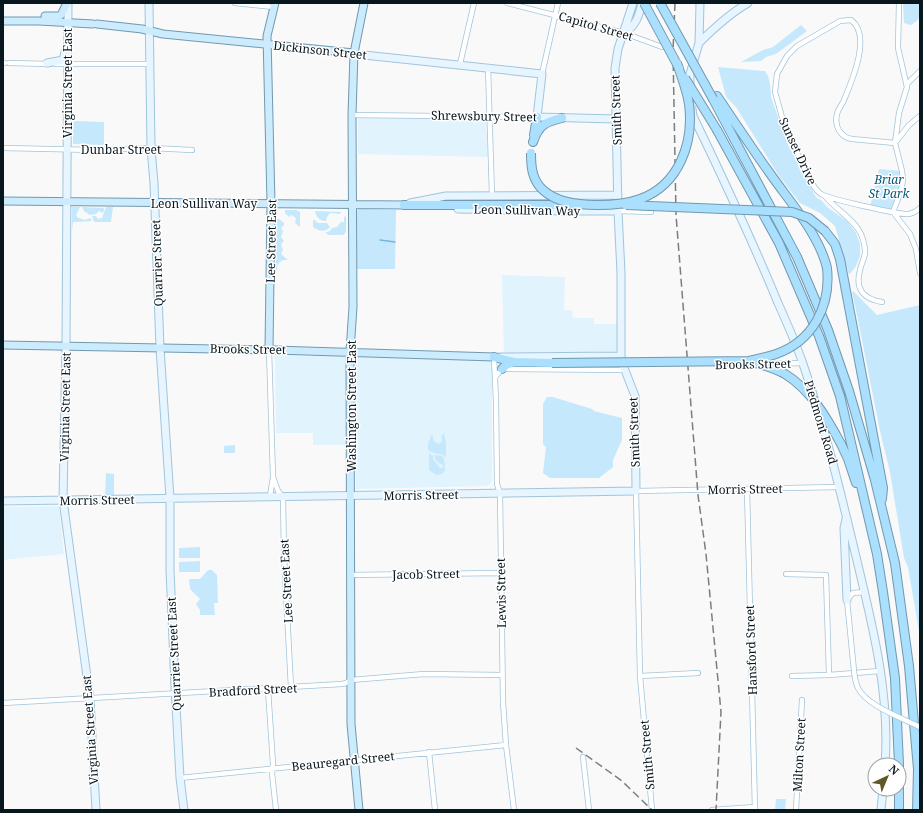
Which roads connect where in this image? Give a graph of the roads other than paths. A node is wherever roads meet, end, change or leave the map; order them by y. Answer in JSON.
{"nodes":[{"id":1,"x":67,"y":3,"type":"edge"},
{"id":2,"x":149,"y":3,"type":"edge"},
{"id":3,"x":235,"y":3,"type":"edge"},
{"id":4,"x":364,"y":3,"type":"edge"},
{"id":5,"x":474,"y":3,"type":"edge"},
{"id":6,"x":506,"y":3,"type":"edge"},
{"id":7,"x":558,"y":3,"type":"edge"},
{"id":8,"x":632,"y":3,"type":"edge"},
{"id":9,"x":643,"y":3,"type":"edge"},
{"id":10,"x":660,"y":3,"type":"edge"},
{"id":11,"x":700,"y":3,"type":"edge"},
{"id":12,"x":748,"y":3,"type":"edge"},
{"id":13,"x":899,"y":3,"type":"edge"},
{"id":14,"x":263,"y":4,"type":"edge"},
{"id":15,"x":274,"y":5,"type":"edge"},
{"id":16,"x":555,"y":14,"type":"junction"},
{"id":17,"x":3,"y":21,"type":"edge"},
{"id":18,"x":39,"y":21,"type":"junction"},
{"id":19,"x":67,"y":23,"type":"junction"},
{"id":20,"x":149,"y":31,"type":"junction"},
{"id":21,"x":624,"y":33,"type":"junction"},
{"id":22,"x":268,"y":44,"type":"junction"},
{"id":23,"x":699,"y":44,"type":"junction"},
{"id":24,"x":662,"y":47,"type":"dead end"},
{"id":25,"x":68,"y":48,"type":"junction"},
{"id":26,"x":354,"y":53,"type":"junction"},
{"id":27,"x":364,"y":54,"type":"joint"},
{"id":28,"x":5,"y":63,"type":"edge"},
{"id":29,"x":676,"y":63,"type":"junction"},
{"id":30,"x":47,"y":64,"type":"junction"},
{"id":31,"x":68,"y":64,"type":"junction"},
{"id":32,"x":149,"y":64,"type":"junction"},
{"id":33,"x":460,"y":64,"type":"junction"},
{"id":34,"x":488,"y":67,"type":"junction"},
{"id":35,"x":920,"y":71,"type":"edge"},
{"id":36,"x":542,"y":74,"type":"junction"},
{"id":37,"x":907,"y":84,"type":"junction"},
{"id":38,"x":715,"y":97,"type":"junction"},
{"id":39,"x":352,"y":115,"type":"junction"},
{"id":40,"x":920,"y":116,"type":"edge"},
{"id":41,"x":489,"y":117,"type":"junction"},
{"id":42,"x":537,"y":117,"type":"junction"},
{"id":43,"x":562,"y":118,"type":"junction"},
{"id":44,"x":616,"y":119,"type":"junction"},
{"id":45,"x":533,"y":142,"type":"junction"},
{"id":46,"x":895,"y":143,"type":"junction"},
{"id":47,"x":3,"y":148,"type":"edge"},
{"id":48,"x":151,"y":148,"type":"junction"},
{"id":49,"x":68,"y":149,"type":"junction"},
{"id":50,"x":192,"y":150,"type":"dead end"},
{"id":51,"x":618,"y":195,"type":"junction"},
{"id":52,"x":492,"y":196,"type":"junction"},
{"id":53,"x":825,"y":196,"type":"junction"},
{"id":54,"x":3,"y":201,"type":"edge"},
{"id":55,"x":67,"y":201,"type":"junction"},
{"id":56,"x":155,"y":203,"type":"junction"},
{"id":57,"x":272,"y":203,"type":"junction"},
{"id":58,"x":352,"y":204,"type":"junction"},
{"id":59,"x":404,"y":205,"type":"junction"},
{"id":60,"x":580,"y":205,"type":"junction"},
{"id":61,"x":610,"y":205,"type":"junction"},
{"id":62,"x":920,"y":208,"type":"edge"},
{"id":63,"x":618,"y":211,"type":"junction"},
{"id":64,"x":651,"y":212,"type":"dead end"},
{"id":65,"x":893,"y":212,"type":"junction"},
{"id":66,"x":920,"y":273,"type":"edge"},
{"id":67,"x":882,"y":302,"type":"dead end"},
{"id":68,"x":3,"y":345,"type":"edge"},
{"id":69,"x":66,"y":347,"type":"junction"},
{"id":70,"x":160,"y":348,"type":"junction"},
{"id":71,"x":269,"y":350,"type":"junction"},
{"id":72,"x":350,"y":352,"type":"junction"},
{"id":73,"x":621,"y":356,"type":"junction"},
{"id":74,"x":494,"y":357,"type":"junction"},
{"id":75,"x":749,"y":361,"type":"junction"},
{"id":76,"x":514,"y":362,"type":"junction"},
{"id":77,"x":803,"y":363,"type":"junction"},
{"id":78,"x":703,"y":365,"type":"dead end"},
{"id":79,"x":502,"y":369,"type":"junction"},
{"id":80,"x":625,"y":370,"type":"junction"},
{"id":81,"x":495,"y":377,"type":"junction"},
{"id":82,"x":273,"y":477,"type":"junction"},
{"id":83,"x":840,"y":487,"type":"junction"},
{"id":84,"x":747,"y":489,"type":"junction"},
{"id":85,"x":636,"y":491,"type":"junction"},
{"id":86,"x":500,"y":493,"type":"junction"},
{"id":87,"x":352,"y":495,"type":"junction"},
{"id":88,"x":270,"y":496,"type":"junction"},
{"id":89,"x":283,"y":497,"type":"junction"},
{"id":90,"x":170,"y":498,"type":"junction"},
{"id":91,"x":63,"y":500,"type":"junction"},
{"id":92,"x":3,"y":501,"type":"edge"},
{"id":93,"x":882,"y":505,"type":"junction"},
{"id":94,"x":847,"y":517,"type":"junction"},
{"id":95,"x":877,"y":554,"type":"junction"},
{"id":96,"x":501,"y":573,"type":"junction"},
{"id":97,"x":786,"y":574,"type":"dead end"},
{"id":98,"x":350,"y":575,"type":"junction"},
{"id":99,"x":864,"y":592,"type":"junction"},
{"id":100,"x":847,"y":600,"type":"junction"},
{"id":101,"x":880,"y":671,"type":"junction"},
{"id":102,"x":698,"y":673,"type":"dead end"},
{"id":103,"x":502,"y":675,"type":"junction"},
{"id":104,"x":828,"y":675,"type":"junction"},
{"id":105,"x":640,"y":676,"type":"junction"},
{"id":106,"x":792,"y":676,"type":"dead end"},
{"id":107,"x":351,"y":680,"type":"junction"},
{"id":108,"x":291,"y":688,"type":"junction"},
{"id":109,"x":268,"y":689,"type":"junction"},
{"id":110,"x":175,"y":694,"type":"junction"},
{"id":111,"x":90,"y":699,"type":"junction"},
{"id":112,"x":802,"y":700,"type":"dead end"},
{"id":113,"x":3,"y":704,"type":"edge"},
{"id":114,"x":920,"y":727,"type":"edge"},
{"id":115,"x":506,"y":745,"type":"junction"},
{"id":116,"x":430,"y":752,"type":"junction"},
{"id":117,"x":583,"y":757,"type":"dead end"},
{"id":118,"x":885,"y":757,"type":"edge"},
{"id":119,"x":354,"y":760,"type":"junction"},
{"id":120,"x":272,"y":768,"type":"junction"},
{"id":121,"x":180,"y":778,"type":"junction"},
{"id":122,"x":882,"y":797,"type":"edge"},
{"id":123,"x":755,"y":808,"type":"edge"},
{"id":124,"x":96,"y":810,"type":"edge"},
{"id":125,"x":184,"y":810,"type":"edge"},
{"id":126,"x":276,"y":810,"type":"edge"},
{"id":127,"x":359,"y":810,"type":"edge"},
{"id":128,"x":435,"y":810,"type":"edge"},
{"id":129,"x":514,"y":810,"type":"edge"},
{"id":130,"x":589,"y":810,"type":"edge"},
{"id":131,"x":652,"y":810,"type":"edge"},
{"id":132,"x":712,"y":810,"type":"edge"},
{"id":133,"x":796,"y":810,"type":"edge"},
{"id":134,"x":881,"y":810,"type":"edge"},
{"id":135,"x":899,"y":810,"type":"edge"},
{"id":136,"x":917,"y":810,"type":"edge"}],
"edges":[{"from":1,"to":18,"type":"main road"},
{"from":1,"to":19,"type":"street","name":"Virginia Street East"},
{"from":2,"to":20,"type":"street","name":"Quarrier Street"},
{"from":3,"to":14,"type":"street","name":"Lee Street East"},
{"from":4,"to":26,"type":"main road","name":"Washington Street East"},
{"from":5,"to":33,"type":"street"},
{"from":6,"to":16,"type":"street","name":"Capitol Street"},
{"from":7,"to":16,"type":"street"},
{"from":8,"to":21,"type":"street","name":"Smith Street"},
{"from":9,"to":21,"type":"street","name":"Smith Street"},
{"from":9,"to":29,"type":"highway","bridge":true},
{"from":10,"to":38,"type":"highway","bridge":true},
{"from":11,"to":23,"type":"street","name":"Piedmont Road"},
{"from":12,"to":23,"type":"street"},
{"from":13,"to":37,"type":"street"},
{"from":14,"to":15,"type":"street","name":"Lee Street East"},
{"from":15,"to":22,"type":"main road","name":"Lee Street East"},
{"from":16,"to":21,"type":"street","name":"Capitol Street"},
{"from":16,"to":36,"type":"street"},
{"from":17,"to":18,"type":"main road"},
{"from":18,"to":19,"type":"main road","name":"Dickinson Street"},
{"from":19,"to":20,"type":"main road","name":"Dickinson Street"},
{"from":19,"to":25,"type":"street","name":"Virginia Street East"},
{"from":20,"to":22,"type":"main road","name":"Dickinson Street"},
{"from":20,"to":32,"type":"street","name":"Quarrier Street"},
{"from":21,"to":24,"type":"street","name":"Capitol Street"},
{"from":21,"to":44,"type":"street","name":"Smith Street"},
{"from":22,"to":26,"type":"main road","name":"Dickinson Street"},
{"from":22,"to":57,"type":"main road","name":"Lee Street East"},
{"from":23,"to":77,"type":"street","name":"Piedmont Road"},
{"from":25,"to":30,"type":"street"},
{"from":25,"to":31,"type":"street","name":"Virginia Street East"},
{"from":26,"to":27,"type":"street","name":"Dickinson Street"},
{"from":26,"to":39,"type":"main road","name":"Washington Street East"},
{"from":27,"to":33,"type":"street","name":"Dickinson Street"},
{"from":28,"to":30,"type":"street"},
{"from":29,"to":61,"type":"highway","bridge":true},
{"from":29,"to":95,"type":"highway","bridge":true},
{"from":30,"to":31,"type":"street"},
{"from":31,"to":32,"type":"street"},
{"from":31,"to":49,"type":"street","name":"Virginia Street East"},
{"from":32,"to":48,"type":"street","name":"Quarrier Street"},
{"from":33,"to":34,"type":"street","name":"Dickinson Street"},
{"from":34,"to":36,"type":"street","name":"Dickinson Street"},
{"from":34,"to":41,"type":"street"},
{"from":35,"to":37,"type":"street"},
{"from":36,"to":42,"type":"street"},
{"from":37,"to":46,"type":"street"},
{"from":38,"to":75,"type":"highway","bridge":true},
{"from":38,"to":93,"type":"highway"},
{"from":39,"to":41,"type":"street","name":"Shrewsbury Street"},
{"from":39,"to":58,"type":"main road","name":"Washington Street East"},
{"from":40,"to":46,"type":"street"},
{"from":41,"to":42,"type":"street","name":"Shrewsbury Street"},
{"from":41,"to":52,"type":"street"},
{"from":42,"to":43,"type":"street","name":"Shrewsbury Street"},
{"from":42,"to":45,"type":"highway"},
{"from":43,"to":44,"type":"street","name":"Shrewsbury Street"},
{"from":43,"to":45,"type":"highway"},
{"from":44,"to":51,"type":"street","name":"Smith Street"},
{"from":45,"to":60,"type":"highway","bridge":true},
{"from":46,"to":53,"type":"street","name":"Sunset Drive"},
{"from":46,"to":65,"type":"street"},
{"from":47,"to":49,"type":"street","name":"Dunbar Street"},
{"from":48,"to":49,"type":"street","name":"Dunbar Street"},
{"from":48,"to":50,"type":"street","name":"Dunbar Street"},
{"from":48,"to":56,"type":"street","name":"Quarrier Street"},
{"from":49,"to":55,"type":"street","name":"Virginia Street East"},
{"from":51,"to":52,"type":"street","name":"Leon Sullivan Way"},
{"from":51,"to":63,"type":"street","name":"Smith Street"},
{"from":52,"to":59,"type":"street","name":"Leon Sullivan Way"},
{"from":53,"to":65,"type":"street","name":"Sunset Drive"},
{"from":53,"to":67,"type":"street"},
{"from":54,"to":55,"type":"main road","name":"Leon Sullivan Way"},
{"from":55,"to":56,"type":"main road","name":"Leon Sullivan Way"},
{"from":55,"to":69,"type":"street","name":"Virginia Street East"},
{"from":56,"to":57,"type":"main road","name":"Leon Sullivan Way"},
{"from":56,"to":70,"type":"street","name":"Quarrier Street"},
{"from":57,"to":58,"type":"main road","name":"Leon Sullivan Way"},
{"from":57,"to":71,"type":"main road","name":"Lee Street East"},
{"from":58,"to":59,"type":"main road","name":"Leon Sullivan Way"},
{"from":58,"to":72,"type":"main road","name":"Washington Street East"},
{"from":59,"to":60,"type":"highway","bridge":true},
{"from":59,"to":63,"type":"street","name":"Leon Sullivan Way"},
{"from":60,"to":61,"type":"highway","bridge":true},
{"from":61,"to":93,"type":"highway","bridge":true},
{"from":62,"to":65,"type":"street","name":"Sunset Drive"},
{"from":63,"to":64,"type":"street","name":"Leon Sullivan Way"},
{"from":63,"to":73,"type":"street","name":"Smith Street"},
{"from":65,"to":66,"type":"street"},
{"from":68,"to":69,"type":"main road","name":"Brooks Street"},
{"from":69,"to":70,"type":"main road","name":"Brooks Street"},
{"from":69,"to":91,"type":"street","name":"Virginia Street East"},
{"from":70,"to":71,"type":"main road","name":"Brooks Street"},
{"from":70,"to":90,"type":"street","name":"Quarrier Street"},
{"from":71,"to":72,"type":"main road","name":"Brooks Street"},
{"from":71,"to":82,"type":"street","name":"Lee Street East"},
{"from":72,"to":74,"type":"main road","name":"Brooks Street"},
{"from":72,"to":87,"type":"main road","name":"Washington Street East"},
{"from":73,"to":74,"type":"street"},
{"from":73,"to":80,"type":"street","name":"Smith Street"},
{"from":74,"to":76,"type":"highway"},
{"from":74,"to":81,"type":"street","name":"Lewis Street"},
{"from":75,"to":76,"type":"highway","bridge":true},
{"from":75,"to":95,"type":"highway","bridge":true},
{"from":76,"to":79,"type":"highway"},
{"from":77,"to":78,"type":"street","name":"Brooks Street"},
{"from":77,"to":83,"type":"street","name":"Piedmont Road"},
{"from":79,"to":80,"type":"street"},
{"from":79,"to":81,"type":"street"},
{"from":80,"to":85,"type":"street","name":"Smith Street"},
{"from":81,"to":86,"type":"street","name":"Lewis Street"},
{"from":82,"to":88,"type":"street","name":"Lee Street East"},
{"from":82,"to":89,"type":"street","name":"Lee Street East"},
{"from":83,"to":84,"type":"street","name":"Morris Street"},
{"from":83,"to":94,"type":"street","name":"Piedmont Road"},
{"from":84,"to":85,"type":"street","name":"Morris Street"},
{"from":84,"to":123,"type":"street","name":"Hansford Street"},
{"from":85,"to":86,"type":"street","name":"Morris Street"},
{"from":85,"to":105,"type":"street","name":"Smith Street"},
{"from":86,"to":87,"type":"street","name":"Morris Street"},
{"from":86,"to":96,"type":"street","name":"Lewis Street"},
{"from":87,"to":89,"type":"street","name":"Morris Street"},
{"from":87,"to":98,"type":"main road","name":"Washington Street East"},
{"from":88,"to":89,"type":"street","name":"Morris Street"},
{"from":88,"to":90,"type":"street","name":"Morris Street"},
{"from":89,"to":108,"type":"street","name":"Lee Street East"},
{"from":90,"to":91,"type":"street","name":"Morris Street"},
{"from":90,"to":110,"type":"street","name":"Quarrier Street East"},
{"from":91,"to":92,"type":"street","name":"Morris Street"},
{"from":91,"to":111,"type":"street","name":"Virginia Street East"},
{"from":93,"to":136,"type":"highway"},
{"from":94,"to":99,"type":"street","name":"Piedmont Road"},
{"from":94,"to":100,"type":"street"},
{"from":95,"to":135,"type":"highway"},
{"from":96,"to":98,"type":"street","name":"Jacob Street"},
{"from":96,"to":103,"type":"street","name":"Lewis Street"},
{"from":97,"to":104,"type":"street"},
{"from":98,"to":107,"type":"main road","name":"Washington Street East"},
{"from":99,"to":100,"type":"street"},
{"from":99,"to":101,"type":"street","name":"Piedmont Road"},
{"from":100,"to":114,"type":"street","bridge":true},
{"from":101,"to":104,"type":"street"},
{"from":101,"to":118,"type":"street","name":"Piedmont Road"},
{"from":102,"to":105,"type":"street"},
{"from":103,"to":107,"type":"street","name":"Bradford Street"},
{"from":103,"to":115,"type":"street","name":"Lewis Street"},
{"from":104,"to":106,"type":"street"},
{"from":105,"to":131,"type":"street","name":"Smith Street"},
{"from":107,"to":108,"type":"street","name":"Bradford Street"},
{"from":107,"to":119,"type":"main road","name":"Washington Street East"},
{"from":108,"to":109,"type":"street","name":"Bradford Street"},
{"from":109,"to":110,"type":"street","name":"Bradford Street"},
{"from":109,"to":120,"type":"street"},
{"from":110,"to":111,"type":"street","name":"Bradford Street"},
{"from":110,"to":121,"type":"street","name":"Quarrier Street East"},
{"from":111,"to":113,"type":"street","name":"Bradford Street"},
{"from":111,"to":124,"type":"street","name":"Virginia Street East"},
{"from":112,"to":133,"type":"street","name":"Milton Street"},
{"from":115,"to":116,"type":"street","name":"Beauregard Street"},
{"from":115,"to":129,"type":"street","name":"Lewis Street"},
{"from":116,"to":119,"type":"street","name":"Beauregard Street"},
{"from":116,"to":128,"type":"street"},
{"from":117,"to":130,"type":"street"},
{"from":119,"to":120,"type":"street","name":"Beauregard Street"},
{"from":119,"to":127,"type":"main road","name":"Washington Street East"},
{"from":120,"to":121,"type":"street","name":"Beauregard Street"},
{"from":120,"to":126,"type":"street"},
{"from":121,"to":125,"type":"street","name":"Quarrier Street East"},
{"from":122,"to":134,"type":"street"},
{"from":123,"to":132,"type":"street"}]}
